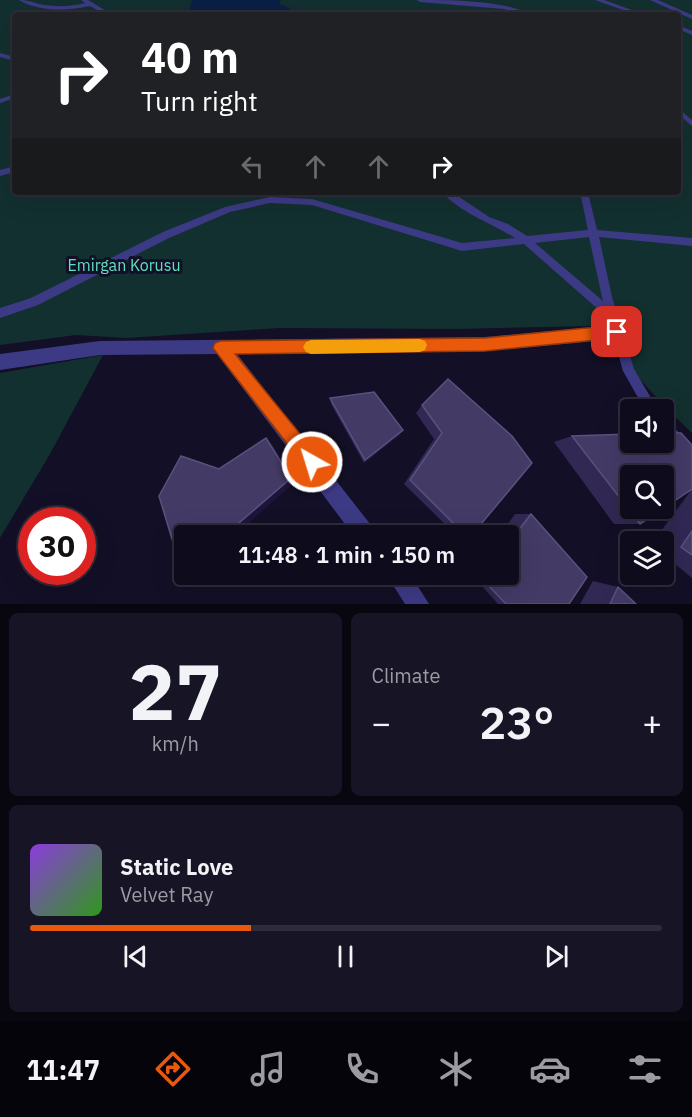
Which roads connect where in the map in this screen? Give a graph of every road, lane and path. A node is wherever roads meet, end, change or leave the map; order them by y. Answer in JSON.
{"nodes":[{"id":1,"x":22,"y":0,"type":"edge"},
{"id":2,"x":420,"y":0,"type":"edge"},
{"id":3,"x":598,"y":0,"type":"edge"},
{"id":4,"x":653,"y":0,"type":"edge"},
{"id":5,"x":86,"y":2,"type":"edge"},
{"id":6,"x":104,"y":12,"type":"edge"},
{"id":7,"x":520,"y":12,"type":"edge"},
{"id":8,"x":634,"y":12,"type":"edge"},
{"id":9,"x":692,"y":16,"type":"edge"},
{"id":10,"x":681,"y":113,"type":"edge"},
{"id":11,"x":692,"y":124,"type":"edge"},
{"id":12,"x":450,"y":195,"type":"edge"},
{"id":13,"x":585,"y":195,"type":"edge"},
{"id":14,"x":594,"y":233,"type":"junction"},
{"id":15,"x":524,"y":239,"type":"junction"},
{"id":16,"x":692,"y":242,"type":"edge"},
{"id":17,"x":0,"y":313,"type":"edge"},
{"id":18,"x":615,"y":324,"type":"junction"},
{"id":19,"x":220,"y":348,"type":"junction"},
{"id":20,"x":0,"y":362,"type":"edge"},
{"id":21,"x":646,"y":399,"type":"edge"},
{"id":22,"x":674,"y":436,"type":"edge"},
{"id":23,"x":692,"y":454,"type":"edge"},
{"id":24,"x":358,"y":525,"type":"edge"},
{"id":25,"x":404,"y":585,"type":"edge"},
{"id":26,"x":418,"y":604,"type":"edge"}],
"edges":[{"from":1,"to":5,"type":"lane"},
{"from":2,"to":7,"type":"lane"},
{"from":3,"to":8,"type":"lane"},
{"from":4,"to":9,"type":"lane"},
{"from":5,"to":6,"type":"lane"},
{"from":10,"to":11,"type":"lane"},
{"from":12,"to":15,"type":"lane"},
{"from":13,"to":14,"type":"lane"},
{"from":14,"to":15,"type":"lane"},
{"from":14,"to":16,"type":"lane"},
{"from":14,"to":18,"type":"lane"},
{"from":15,"to":17,"type":"lane"},
{"from":15,"to":18,"type":"lane"},
{"from":18,"to":19,"type":"street"},
{"from":18,"to":21,"type":"lane"},
{"from":19,"to":20,"type":"street"},
{"from":19,"to":24,"type":"street"},
{"from":22,"to":23,"type":"lane"},
{"from":25,"to":26,"type":"street"}]}
